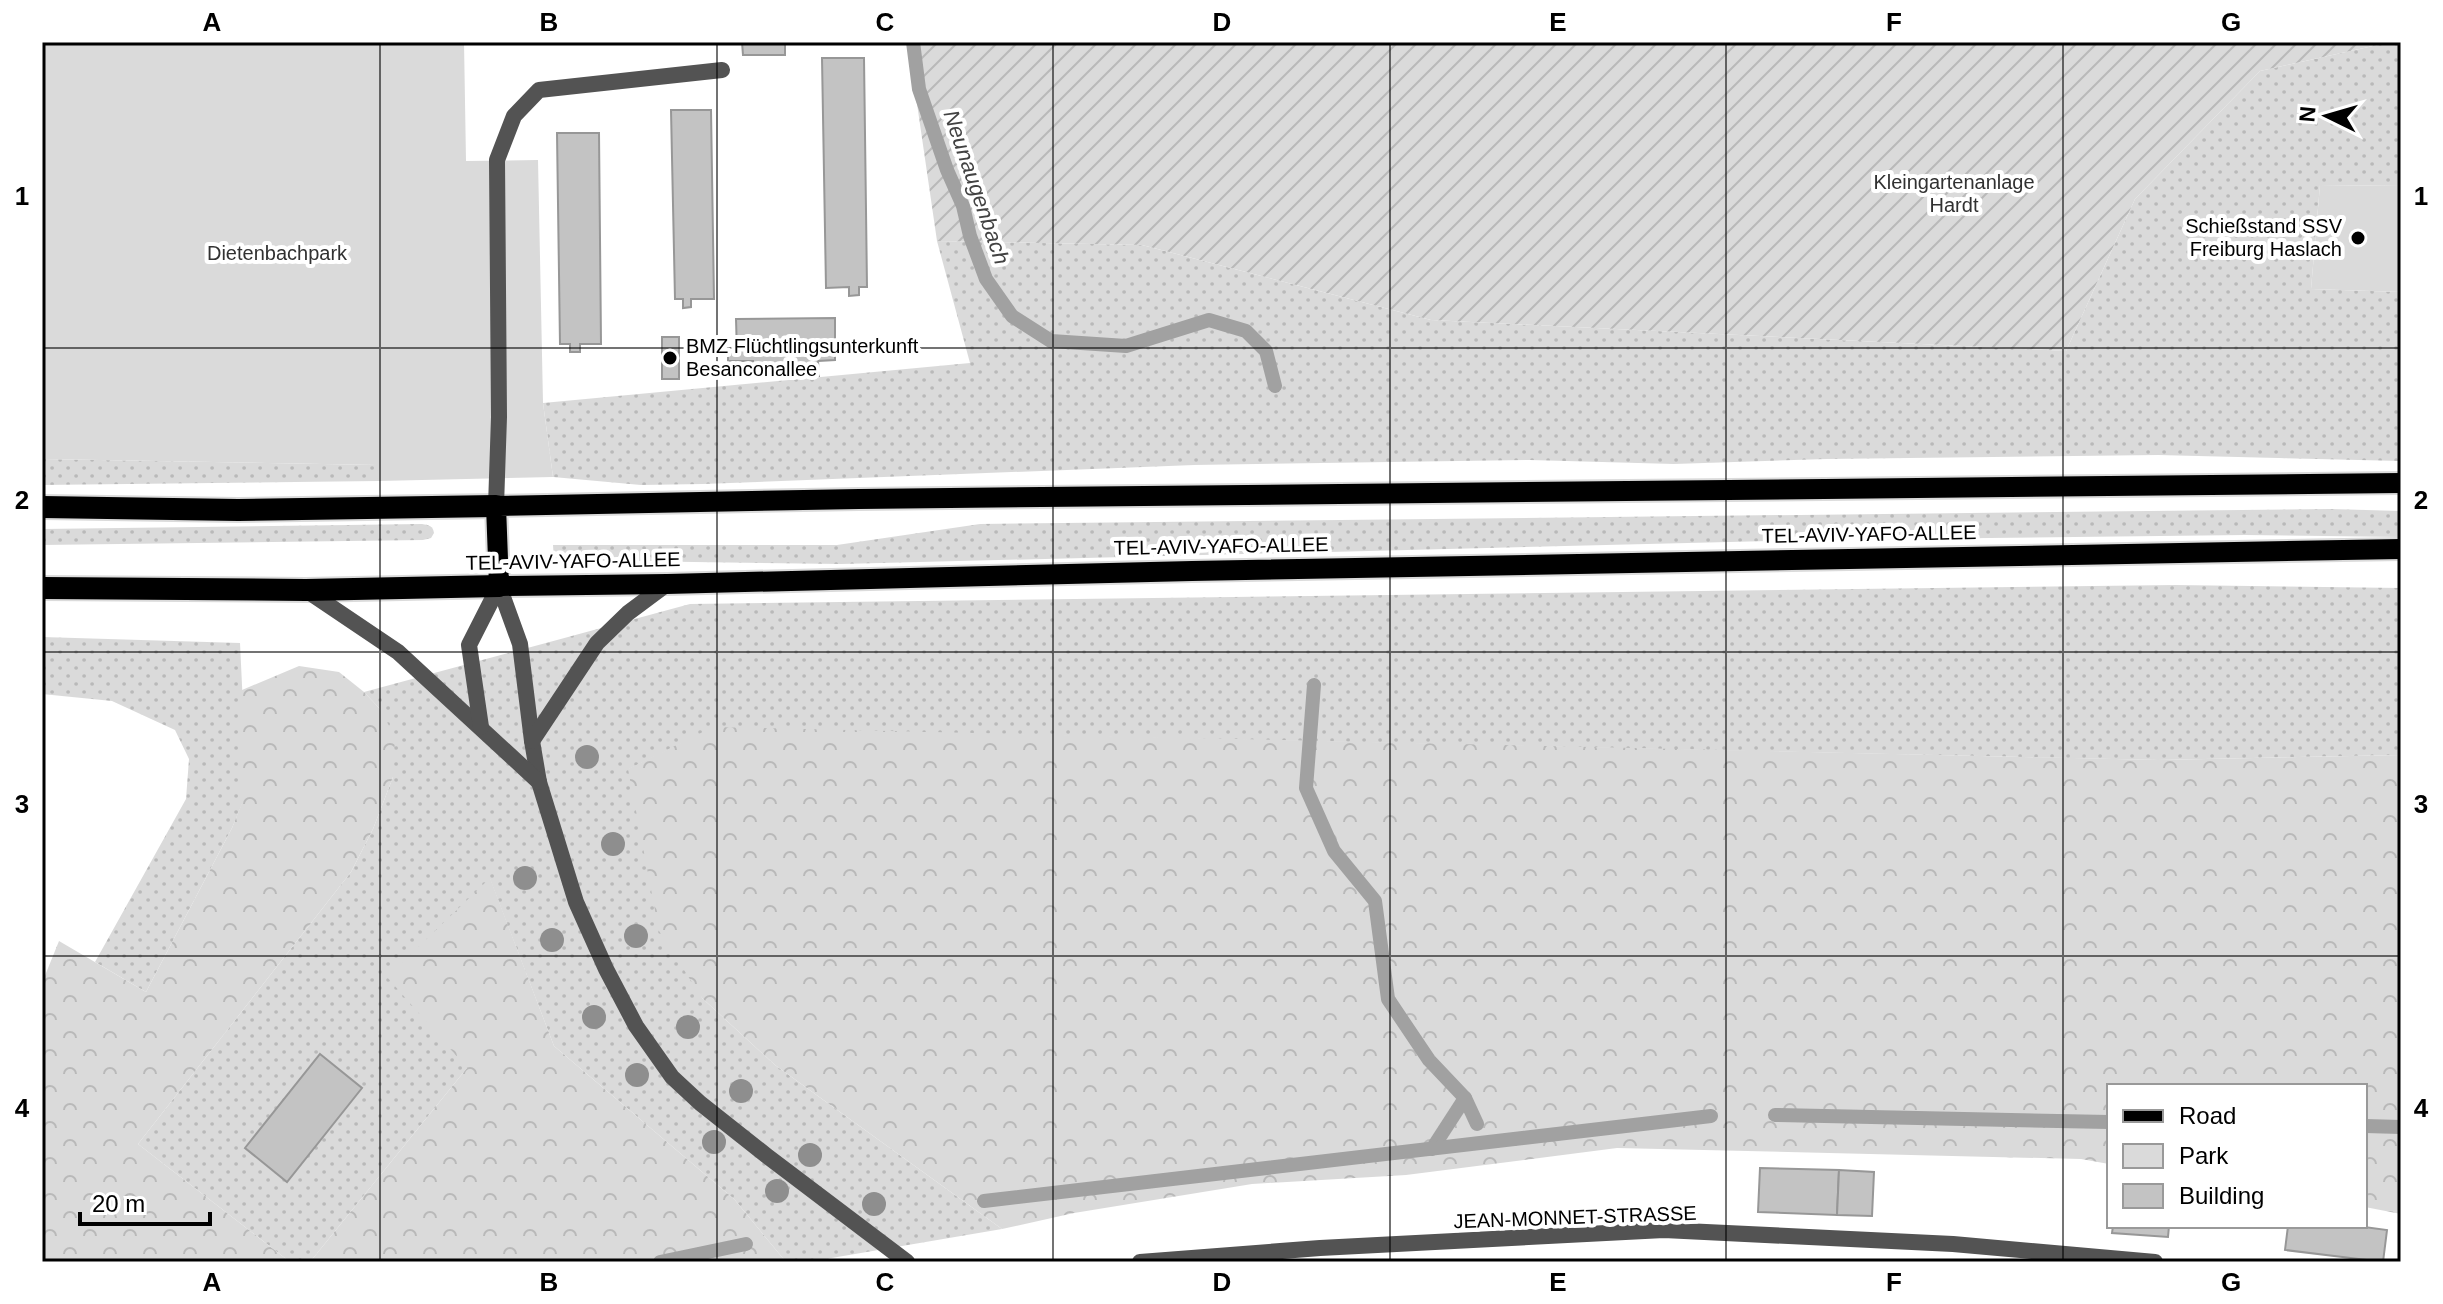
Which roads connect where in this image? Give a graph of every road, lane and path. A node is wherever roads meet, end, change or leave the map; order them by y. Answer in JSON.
{"nodes":[{"id":1,"x":722,"y":70,"type":"dead end"},
{"id":2,"x":2401,"y":483,"type":"edge"},
{"id":3,"x":496,"y":506,"type":"junction"},
{"id":4,"x":42,"y":507,"type":"edge"},
{"id":5,"x":2401,"y":549,"type":"edge"},
{"id":6,"x":667,"y":584,"type":"junction"},
{"id":7,"x":499,"y":586,"type":"junction"},
{"id":8,"x":42,"y":588,"type":"edge"},
{"id":9,"x":306,"y":590,"type":"junction"},
{"id":10,"x":481,"y":727,"type":"junction"},
{"id":11,"x":532,"y":741,"type":"junction"},
{"id":12,"x":539,"y":782,"type":"junction"},
{"id":13,"x":907,"y":1262,"type":"edge"},
{"id":14,"x":1140,"y":1262,"type":"edge"},
{"id":15,"x":2155,"y":1262,"type":"edge"}],
"edges":[{"from":1,"to":3,"type":"street"},
{"from":2,"to":3,"type":"main road"},
{"from":3,"to":4,"type":"highway"},
{"from":3,"to":7,"type":"main road"},
{"from":5,"to":6,"type":"main road","name":"TEL-AVIV-YAFO-ALLEE"},
{"from":6,"to":7,"type":"main road","name":"TEL-AVIV-YAFO-ALLEE"},
{"from":6,"to":11,"type":"street"},
{"from":7,"to":9,"type":"highway","name":"TEL-AVIV-YAFO-ALLEE"},
{"from":7,"to":10,"type":"street"},
{"from":7,"to":11,"type":"street"},
{"from":8,"to":9,"type":"highway","name":"TEL-AVIV-YAFO-ALLEE"},
{"from":9,"to":10,"type":"street"},
{"from":10,"to":12,"type":"street"},
{"from":11,"to":12,"type":"street"},
{"from":12,"to":13,"type":"street"},
{"from":14,"to":15,"type":"street","name":"JEAN-MONNET-STRASSE"}]}
